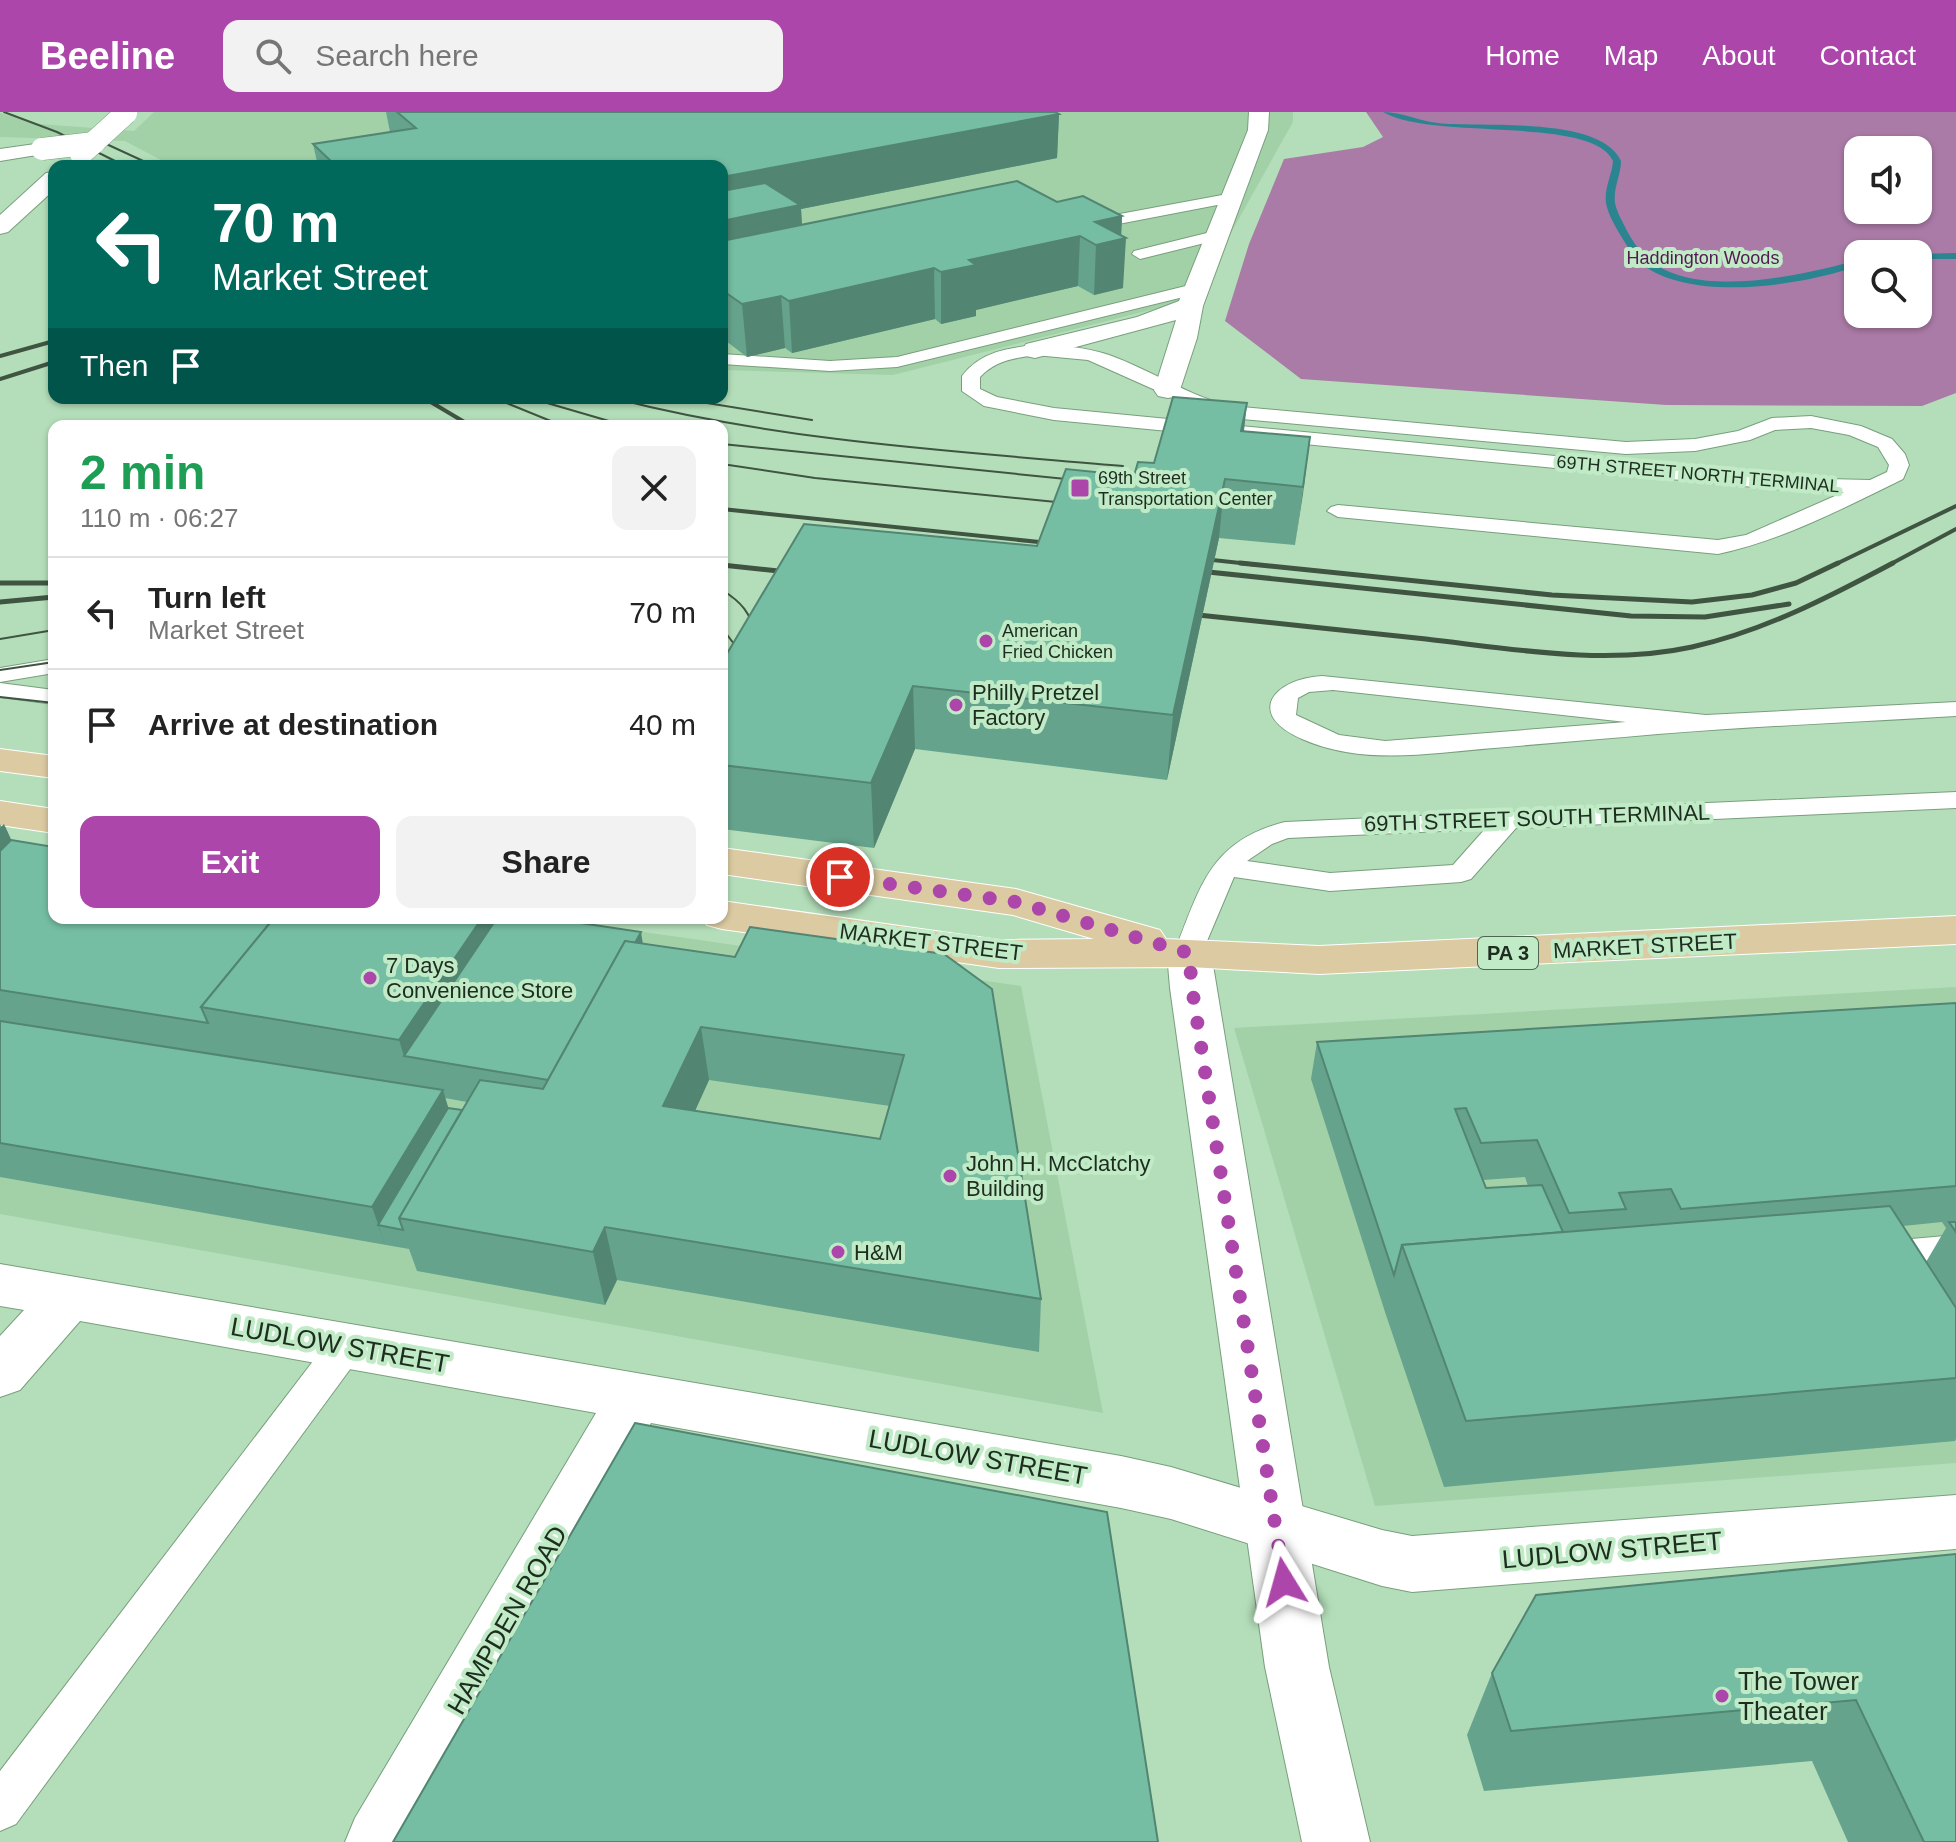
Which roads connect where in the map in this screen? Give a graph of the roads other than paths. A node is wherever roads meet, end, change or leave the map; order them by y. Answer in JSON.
{"nodes":[{"id":1,"x":1259,"y":112,"type":"edge"},
{"id":2,"x":126,"y":113,"type":"edge"},
{"id":3,"x":0,"y":155,"type":"edge"},
{"id":4,"x":81,"y":155,"type":"edge"},
{"id":5,"x":48,"y":183,"type":"edge"},
{"id":6,"x":1233,"y":198,"type":"junction"},
{"id":7,"x":1080,"y":226,"type":"edge"},
{"id":8,"x":0,"y":227,"type":"edge"},
{"id":9,"x":1219,"y":235,"type":"junction"},
{"id":10,"x":1140,"y":254,"type":"dead end"},
{"id":11,"x":1194,"y":297,"type":"junction"},
{"id":12,"x":1035,"y":350,"type":"junction"},
{"id":13,"x":728,"y":359,"type":"edge"},
{"id":14,"x":1168,"y":390,"type":"junction"},
{"id":15,"x":1873,"y":486,"type":"junction"},
{"id":16,"x":1338,"y":511,"type":"dead end"},
{"id":17,"x":48,"y":667,"type":"edge"},
{"id":18,"x":0,"y":675,"type":"edge"},
{"id":19,"x":48,"y":684,"type":"edge"},
{"id":20,"x":0,"y":690,"type":"edge"},
{"id":21,"x":48,"y":696,"type":"edge"},
{"id":22,"x":1956,"y":709,"type":"edge"},
{"id":23,"x":1706,"y":723,"type":"junction"},
{"id":24,"x":0,"y":760,"type":"edge"},
{"id":25,"x":48,"y":766,"type":"edge"},
{"id":26,"x":1956,"y":800,"type":"edge"},
{"id":27,"x":0,"y":813,"type":"edge"},
{"id":28,"x":1509,"y":819,"type":"junction"},
{"id":29,"x":48,"y":820,"type":"edge"},
{"id":30,"x":728,"y":862,"type":"edge"},
{"id":31,"x":1225,"y":867,"type":"junction"},
{"id":32,"x":728,"y":916,"type":"edge"},
{"id":33,"x":1956,"y":930,"type":"edge"},
{"id":34,"x":1189,"y":953,"type":"junction"},
{"id":35,"x":1956,"y":1249,"type":"edge"},
{"id":36,"x":1890,"y":1283,"type":"edge"},
{"id":37,"x":0,"y":1285,"type":"edge"},
{"id":38,"x":69,"y":1297,"type":"junction"},
{"id":39,"x":346,"y":1346,"type":"junction"},
{"id":40,"x":2,"y":1370,"type":"edge"},
{"id":41,"x":636,"y":1397,"type":"junction"},
{"id":42,"x":1956,"y":1522,"type":"edge"},
{"id":43,"x":1276,"y":1525,"type":"junction"},
{"id":44,"x":0,"y":1808,"type":"edge"},
{"id":45,"x":379,"y":1842,"type":"edge"},
{"id":46,"x":1336,"y":1842,"type":"edge"}],
"edges":[{"from":1,"to":6,"type":"street"},
{"from":2,"to":4,"type":"street","bridge":true},
{"from":3,"to":4,"type":"street","bridge":true},
{"from":5,"to":8,"type":"street"},
{"from":6,"to":7,"type":"lane"},
{"from":6,"to":9,"type":"street"},
{"from":9,"to":10,"type":"lane"},
{"from":9,"to":11,"type":"street"},
{"from":11,"to":12,"type":"street"},
{"from":11,"to":13,"type":"lane"},
{"from":11,"to":14,"type":"street"},
{"from":12,"to":14,"type":"lane","name":"69TH STREET NORTH TERMINAL"},
{"from":12,"to":15,"type":"lane","name":"69TH STREET NORTH TERMINAL"},
{"from":14,"to":15,"type":"lane","name":"69TH STREET NORTH TERMINAL"},
{"from":15,"to":16,"type":"lane"},
{"from":17,"to":18,"type":"lane"},
{"from":19,"to":20,"type":"lane"},
{"from":20,"to":21,"type":"lane"},
{"from":22,"to":23,"type":"lane"},
{"from":23,"to":23,"type":"lane"},
{"from":24,"to":25,"type":"main road"},
{"from":26,"to":28,"type":"lane","name":"69TH STREET SOUTH TERMINAL"},
{"from":27,"to":29,"type":"main road"},
{"from":28,"to":31,"type":"lane","name":"69TH STREET SOUTH TERMINAL"},
{"from":28,"to":31,"type":"lane"},
{"from":30,"to":34,"type":"main road","name":"MARKET STREET","number":"PA 3"},
{"from":31,"to":34,"type":"lane","name":"69TH STREET SOUTH TERMINAL"},
{"from":32,"to":34,"type":"main road","name":"MARKET STREET","number":"PA 3"},
{"from":33,"to":34,"type":"main road","name":"MARKET STREET","number":"PA 3"},
{"from":34,"to":43,"type":"street"},
{"from":35,"to":36,"type":"lane"},
{"from":37,"to":38,"type":"street","name":"LUDLOW STREET"},
{"from":38,"to":39,"type":"street","name":"LUDLOW STREET"},
{"from":38,"to":40,"type":"street"},
{"from":39,"to":41,"type":"street","name":"LUDLOW STREET"},
{"from":39,"to":44,"type":"lane"},
{"from":41,"to":43,"type":"street","name":"LUDLOW STREET"},
{"from":41,"to":45,"type":"street","name":"HAMPDEN ROAD"},
{"from":42,"to":43,"type":"street","name":"LUDLOW STREET"},
{"from":43,"to":46,"type":"street"}]}
